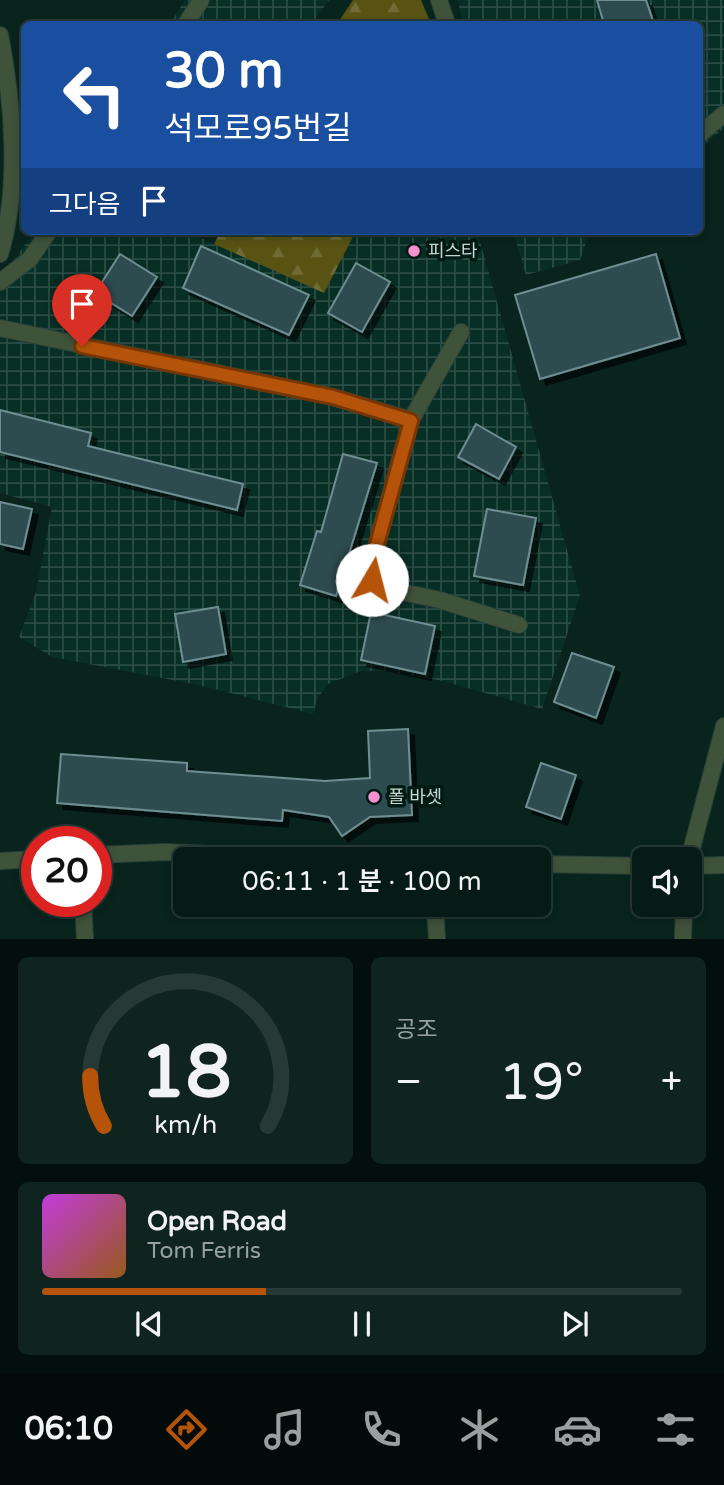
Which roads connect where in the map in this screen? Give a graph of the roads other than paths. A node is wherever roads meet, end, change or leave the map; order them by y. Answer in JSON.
{"nodes":[{"id":1,"x":201,"y":0,"type":"edge"},
{"id":2,"x":439,"y":0,"type":"edge"},
{"id":3,"x":188,"y":21,"type":"edge"},
{"id":4,"x":446,"y":21,"type":"edge"},
{"id":5,"x":0,"y":35,"type":"edge"},
{"id":6,"x":724,"y":114,"type":"edge"},
{"id":7,"x":703,"y":132,"type":"edge"},
{"id":8,"x":46,"y":235,"type":"edge"},
{"id":9,"x":0,"y":254,"type":"edge"},
{"id":10,"x":0,"y":282,"type":"edge"},
{"id":11,"x":0,"y":328,"type":"edge"},
{"id":12,"x":461,"y":332,"type":"dead end"},
{"id":13,"x":411,"y":421,"type":"junction"},
{"id":14,"x":519,"y":625,"type":"dead end"},
{"id":15,"x":724,"y":726,"type":"edge"},
{"id":16,"x":692,"y":847,"type":"edge"},
{"id":17,"x":173,"y":852,"type":"edge"},
{"id":18,"x":112,"y":854,"type":"edge"},
{"id":19,"x":21,"y":860,"type":"edge"},
{"id":20,"x":0,"y":861,"type":"edge"},
{"id":21,"x":551,"y":864,"type":"edge"},
{"id":22,"x":724,"y":865,"type":"edge"},
{"id":23,"x":632,"y":866,"type":"edge"},
{"id":24,"x":702,"y":866,"type":"edge"},
{"id":25,"x":84,"y":917,"type":"edge"},
{"id":26,"x":436,"y":917,"type":"edge"},
{"id":27,"x":684,"y":917,"type":"edge"},
{"id":28,"x":85,"y":939,"type":"edge"},
{"id":29,"x":437,"y":939,"type":"edge"},
{"id":30,"x":683,"y":939,"type":"edge"}],
"edges":[{"from":1,"to":3,"type":"lane"},
{"from":2,"to":4,"type":"lane"},
{"from":5,"to":9,"type":"lane"},
{"from":6,"to":7,"type":"lane"},
{"from":8,"to":10,"type":"lane"},
{"from":11,"to":13,"type":"lane"},
{"from":12,"to":13,"type":"lane"},
{"from":13,"to":14,"type":"lane"},
{"from":15,"to":16,"type":"lane"},
{"from":17,"to":18,"type":"lane"},
{"from":19,"to":20,"type":"lane"},
{"from":21,"to":23,"type":"lane"},
{"from":22,"to":24,"type":"lane"},
{"from":25,"to":28,"type":"lane"},
{"from":26,"to":29,"type":"lane"},
{"from":27,"to":30,"type":"lane"}]}
